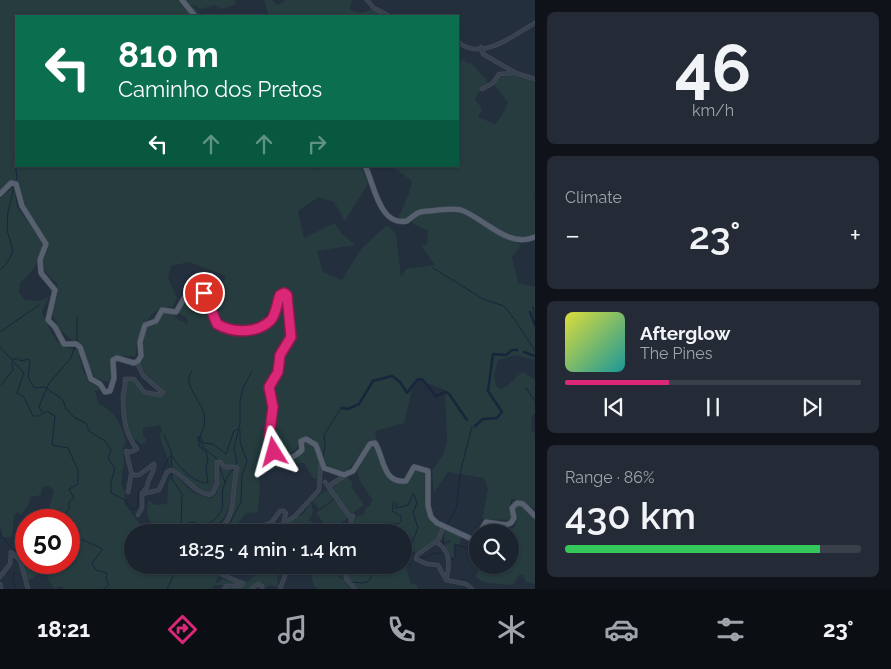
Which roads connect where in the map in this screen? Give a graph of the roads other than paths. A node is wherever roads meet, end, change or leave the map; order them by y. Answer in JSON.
{"nodes":[{"id":1,"x":182,"y":0,"type":"edge"},
{"id":2,"x":367,"y":0,"type":"edge"},
{"id":3,"x":194,"y":15,"type":"edge"},
{"id":4,"x":387,"y":15,"type":"edge"},
{"id":5,"x":535,"y":22,"type":"edge"},
{"id":6,"x":459,"y":43,"type":"edge"},
{"id":7,"x":481,"y":48,"type":"junction"},
{"id":8,"x":516,"y":73,"type":"junction"},
{"id":9,"x":535,"y":79,"type":"edge"},
{"id":10,"x":482,"y":89,"type":"dead end"},
{"id":11,"x":366,"y":167,"type":"edge"},
{"id":12,"x":0,"y":194,"type":"edge"},
{"id":13,"x":535,"y":237,"type":"edge"},
{"id":14,"x":136,"y":363,"type":"junction"},
{"id":15,"x":321,"y":464,"type":"junction"},
{"id":16,"x":132,"y":475,"type":"junction"},
{"id":17,"x":344,"y":475,"type":"junction"},
{"id":18,"x":319,"y":477,"type":"junction"},
{"id":19,"x":330,"y":486,"type":"junction"},
{"id":20,"x":128,"y":492,"type":"dead end"},
{"id":21,"x":142,"y":494,"type":"junction"},
{"id":22,"x":138,"y":515,"type":"dead end"},
{"id":23,"x":535,"y":516,"type":"edge"},
{"id":24,"x":225,"y":524,"type":"edge"},
{"id":25,"x":265,"y":524,"type":"edge"},
{"id":26,"x":283,"y":524,"type":"edge"},
{"id":27,"x":285,"y":524,"type":"edge"},
{"id":28,"x":351,"y":524,"type":"edge"},
{"id":29,"x":485,"y":524,"type":"edge"},
{"id":30,"x":499,"y":524,"type":"edge"},
{"id":31,"x":508,"y":524,"type":"edge"},
{"id":32,"x":444,"y":527,"type":"junction"},
{"id":33,"x":469,"y":536,"type":"edge"},
{"id":34,"x":436,"y":542,"type":"junction"},
{"id":35,"x":221,"y":574,"type":"edge"},
{"id":36,"x":286,"y":574,"type":"edge"},
{"id":37,"x":347,"y":574,"type":"edge"},
{"id":38,"x":0,"y":577,"type":"edge"},
{"id":39,"x":446,"y":580,"type":"junction"},
{"id":40,"x":0,"y":584,"type":"edge"},
{"id":41,"x":1,"y":589,"type":"edge"},
{"id":42,"x":28,"y":589,"type":"edge"},
{"id":43,"x":224,"y":589,"type":"edge"},
{"id":44,"x":251,"y":589,"type":"edge"},
{"id":45,"x":262,"y":589,"type":"edge"},
{"id":46,"x":280,"y":589,"type":"edge"},
{"id":47,"x":355,"y":589,"type":"edge"},
{"id":48,"x":472,"y":589,"type":"edge"}],
"edges":[{"from":1,"to":3,"type":"main road"},
{"from":2,"to":4,"type":"street"},
{"from":5,"to":7,"type":"street"},
{"from":6,"to":7,"type":"street"},
{"from":7,"to":8,"type":"street"},
{"from":8,"to":9,"type":"street"},
{"from":8,"to":10,"type":"street"},
{"from":11,"to":13,"type":"main road"},
{"from":12,"to":14,"type":"main road"},
{"from":14,"to":15,"type":"main road"},
{"from":14,"to":16,"type":"street"},
{"from":15,"to":17,"type":"main road"},
{"from":15,"to":18,"type":"street"},
{"from":16,"to":20,"type":"street"},
{"from":16,"to":21,"type":"street"},
{"from":17,"to":19,"type":"street"},
{"from":17,"to":32,"type":"main road"},
{"from":18,"to":19,"type":"street"},
{"from":18,"to":27,"type":"street"},
{"from":19,"to":28,"type":"street"},
{"from":21,"to":22,"type":"street"},
{"from":21,"to":24,"type":"street"},
{"from":23,"to":31,"type":"main road"},
{"from":25,"to":26,"type":"street"},
{"from":29,"to":30,"type":"main road"},
{"from":32,"to":33,"type":"main road"},
{"from":32,"to":34,"type":"street"},
{"from":34,"to":39,"type":"street"},
{"from":34,"to":39,"type":"street"},
{"from":35,"to":43,"type":"street"},
{"from":36,"to":46,"type":"street"},
{"from":37,"to":47,"type":"street"},
{"from":38,"to":42,"type":"street"},
{"from":39,"to":48,"type":"street"},
{"from":40,"to":41,"type":"street"},
{"from":44,"to":45,"type":"street"}]}
